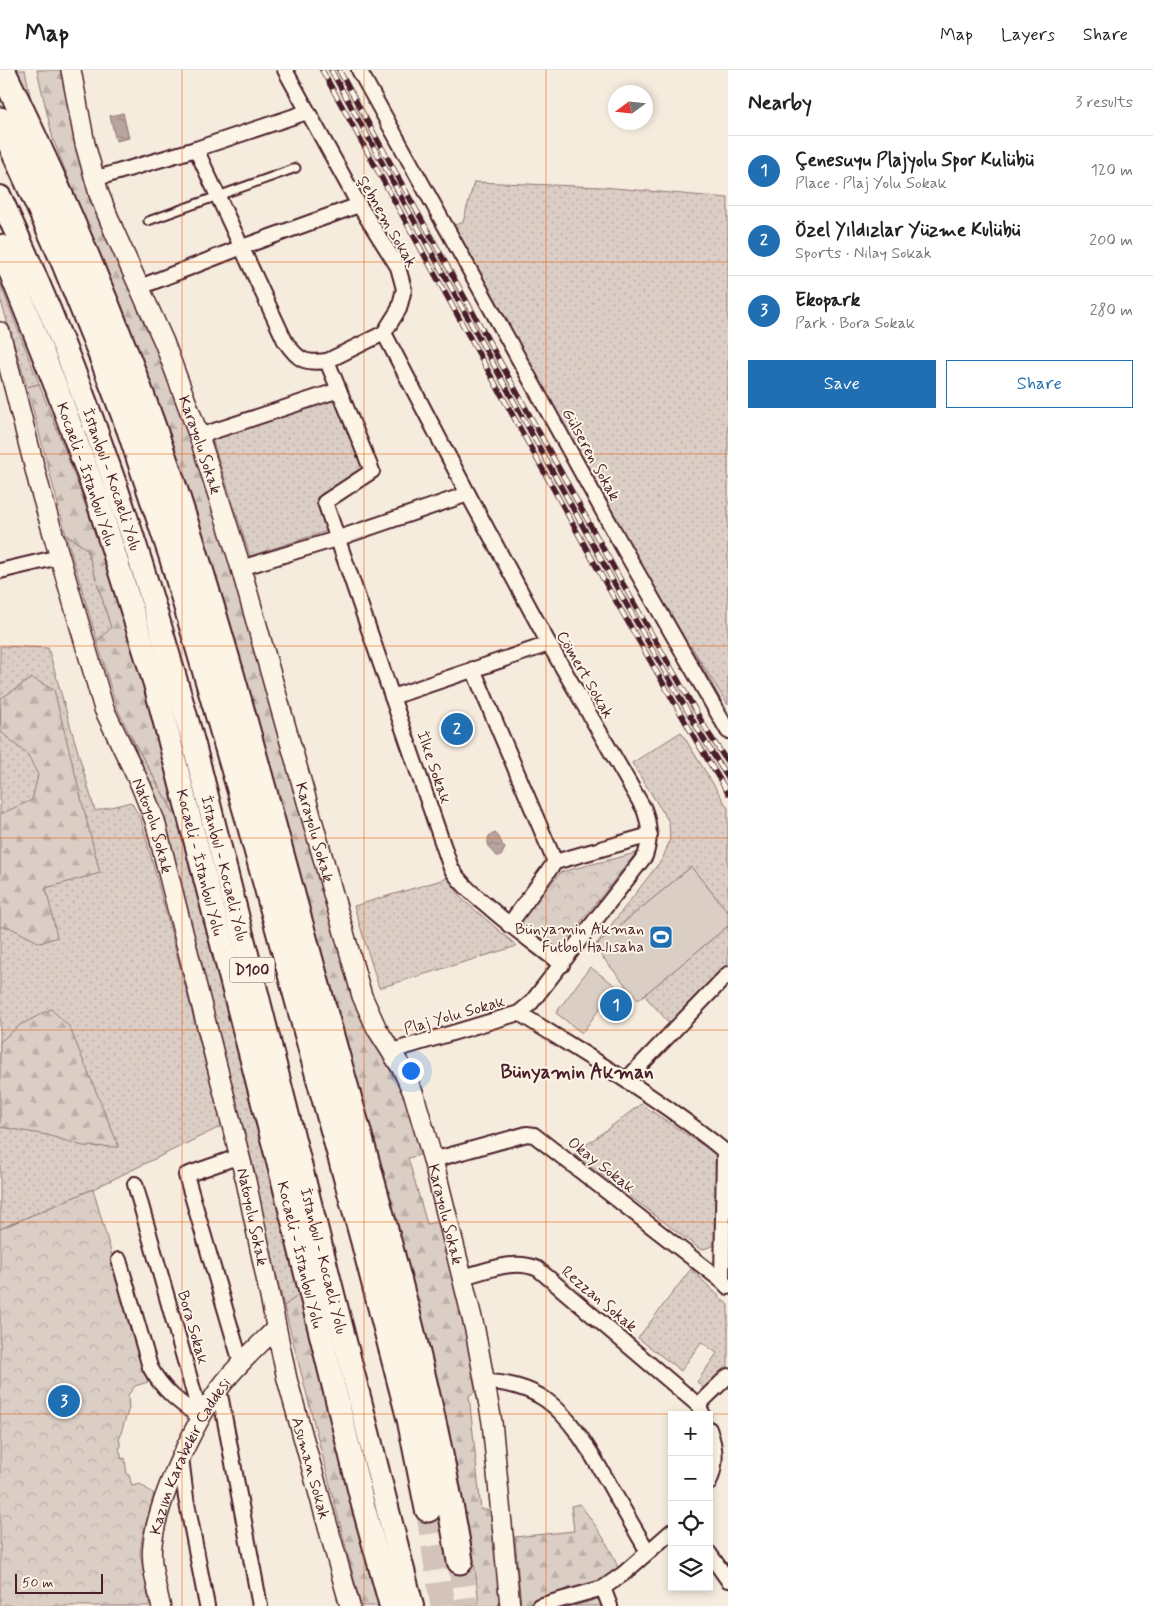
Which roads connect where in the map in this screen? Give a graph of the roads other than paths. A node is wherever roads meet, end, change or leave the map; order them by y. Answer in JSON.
{"nodes":[{"id":1,"x":2,"y":70,"type":"edge"},
{"id":2,"x":71,"y":70,"type":"edge"},
{"id":3,"x":285,"y":70,"type":"edge"},
{"id":4,"x":359,"y":70,"type":"edge"},
{"id":5,"x":307,"y":112,"type":"junction"},
{"id":6,"x":0,"y":120,"type":"edge"},
{"id":7,"x":196,"y":149,"type":"junction"},
{"id":8,"x":296,"y":168,"type":"dead end"},
{"id":9,"x":94,"y":179,"type":"junction"},
{"id":10,"x":218,"y":196,"type":"junction"},
{"id":11,"x":0,"y":197,"type":"edge"},
{"id":12,"x":359,"y":205,"type":"junction"},
{"id":13,"x":148,"y":221,"type":"dead end"},
{"id":14,"x":0,"y":246,"type":"edge"},
{"id":15,"x":242,"y":247,"type":"junction"},
{"id":16,"x":140,"y":287,"type":"junction"},
{"id":17,"x":0,"y":332,"type":"edge"},
{"id":18,"x":384,"y":333,"type":"junction"},
{"id":19,"x":327,"y":362,"type":"junction"},
{"id":20,"x":339,"y":390,"type":"junction"},
{"id":21,"x":199,"y":436,"type":"junction"},
{"id":22,"x":468,"y":494,"type":"junction"},
{"id":23,"x":336,"y":539,"type":"junction"},
{"id":24,"x":58,"y":557,"type":"junction"},
{"id":25,"x":241,"y":568,"type":"junction"},
{"id":26,"x":0,"y":571,"type":"edge"},
{"id":27,"x":549,"y":644,"type":"junction"},
{"id":28,"x":474,"y":669,"type":"junction"},
{"id":29,"x":392,"y":697,"type":"junction"},
{"id":30,"x":728,"y":732,"type":"edge"},
{"id":31,"x":650,"y":835,"type":"junction"},
{"id":32,"x":555,"y":862,"type":"junction"},
{"id":33,"x":509,"y":924,"type":"junction"},
{"id":34,"x":562,"y":964,"type":"junction"},
{"id":35,"x":728,"y":974,"type":"edge"},
{"id":36,"x":518,"y":1013,"type":"junction"},
{"id":37,"x":392,"y":1050,"type":"junction"},
{"id":38,"x":626,"y":1080,"type":"junction"},
{"id":39,"x":727,"y":1152,"type":"edge"},
{"id":40,"x":240,"y":1156,"type":"junction"},
{"id":41,"x":433,"y":1160,"type":"junction"},
{"id":42,"x":136,"y":1184,"type":"dead end"},
{"id":43,"x":119,"y":1260,"type":"dead end"},
{"id":44,"x":462,"y":1277,"type":"junction"},
{"id":45,"x":725,"y":1284,"type":"edge"},
{"id":46,"x":276,"y":1328,"type":"junction"},
{"id":47,"x":242,"y":1362,"type":"junction"},
{"id":48,"x":728,"y":1376,"type":"edge"},
{"id":49,"x":485,"y":1382,"type":"junction"},
{"id":50,"x":219,"y":1389,"type":"junction"},
{"id":51,"x":700,"y":1410,"type":"edge"},
{"id":52,"x":201,"y":1418,"type":"junction"},
{"id":53,"x":713,"y":1443,"type":"edge"},
{"id":54,"x":181,"y":1456,"type":"junction"},
{"id":55,"x":713,"y":1472,"type":"edge"},
{"id":56,"x":428,"y":1509,"type":"tunnel mouth"},
{"id":57,"x":668,"y":1534,"type":"edge"},
{"id":58,"x":648,"y":1552,"type":"junction"},
{"id":59,"x":713,"y":1559,"type":"edge"},
{"id":60,"x":460,"y":1561,"type":"tunnel mouth"},
{"id":61,"x":728,"y":1580,"type":"edge"},
{"id":62,"x":603,"y":1588,"type":"junction"},
{"id":63,"x":161,"y":1606,"type":"edge"},
{"id":64,"x":207,"y":1606,"type":"edge"},
{"id":65,"x":260,"y":1606,"type":"edge"},
{"id":66,"x":350,"y":1606,"type":"edge"},
{"id":67,"x":391,"y":1606,"type":"edge"},
{"id":68,"x":412,"y":1606,"type":"edge"},
{"id":69,"x":510,"y":1606,"type":"edge"},
{"id":70,"x":539,"y":1606,"type":"edge"},
{"id":71,"x":610,"y":1606,"type":"edge"}],
"edges":[{"from":1,"to":60,"type":"highway"},
{"from":2,"to":9,"type":"main road","name":"Karayolu Sokak"},
{"from":3,"to":5,"type":"street","name":"Şebnem Sokak"},
{"from":4,"to":30,"type":"street","name":"Gülseren Sokak"},
{"from":5,"to":7,"type":"street"},
{"from":5,"to":12,"type":"street","name":"Şebnem Sokak"},
{"from":6,"to":56,"type":"highway"},
{"from":7,"to":9,"type":"street"},
{"from":7,"to":10,"type":"street"},
{"from":8,"to":10,"type":"lane"},
{"from":9,"to":16,"type":"main road","name":"Karayolu Sokak"},
{"from":10,"to":13,"type":"lane"},
{"from":10,"to":15,"type":"street"},
{"from":11,"to":68,"type":"highway","name":"İstanbul - Kocaeli Yolu","number":"D100"},
{"from":12,"to":15,"type":"street"},
{"from":12,"to":18,"type":"street","name":"Şebnem Sokak"},
{"from":14,"to":67,"type":"highway","name":"Kocaeli - İstanbul Yolu","number":"D100"},
{"from":15,"to":16,"type":"street"},
{"from":15,"to":19,"type":"street"},
{"from":16,"to":21,"type":"main road","name":"Karayolu Sokak"},
{"from":17,"to":24,"type":"main road","name":"Natoyolu Sokak"},
{"from":18,"to":19,"type":"street"},
{"from":18,"to":22,"type":"street","name":"Cömert Sokak"},
{"from":19,"to":20,"type":"street"},
{"from":20,"to":21,"type":"street"},
{"from":20,"to":23,"type":"street","name":"İlke Sokak"},
{"from":21,"to":25,"type":"main road","name":"Karayolu Sokak"},
{"from":22,"to":23,"type":"street"},
{"from":22,"to":27,"type":"street","name":"Cömert Sokak"},
{"from":23,"to":25,"type":"street"},
{"from":23,"to":29,"type":"street","name":"İlke Sokak"},
{"from":24,"to":26,"type":"street"},
{"from":24,"to":40,"type":"main road","name":"Natoyolu Sokak"},
{"from":25,"to":37,"type":"main road","name":"Karayolu Sokak"},
{"from":27,"to":28,"type":"street"},
{"from":27,"to":31,"type":"street","name":"Cömert Sokak"},
{"from":28,"to":29,"type":"street"},
{"from":28,"to":32,"type":"street"},
{"from":29,"to":33,"type":"street","name":"İlke Sokak"},
{"from":31,"to":32,"type":"street"},
{"from":31,"to":34,"type":"street","name":"Cömert Sokak"},
{"from":32,"to":33,"type":"street"},
{"from":33,"to":34,"type":"street","name":"İlke Sokak"},
{"from":34,"to":36,"type":"street","name":"Cömert Sokak"},
{"from":35,"to":38,"type":"street"},
{"from":36,"to":37,"type":"street","name":"Plaj Yolu Sokak"},
{"from":36,"to":38,"type":"street","name":"Plaj Yolu Sokak"},
{"from":37,"to":41,"type":"main road","name":"Karayolu Sokak"},
{"from":38,"to":39,"type":"street","name":"Plaj Yolu Sokak"},
{"from":39,"to":45,"type":"street"},
{"from":40,"to":46,"type":"main road","name":"Natoyolu Sokak"},
{"from":40,"to":47,"type":"street"},
{"from":41,"to":44,"type":"main road","name":"Karayolu Sokak"},
{"from":41,"to":45,"type":"street","name":"Okay Sokak"},
{"from":42,"to":52,"type":"street","name":"Bora Sokak"},
{"from":43,"to":52,"type":"street"},
{"from":44,"to":49,"type":"main road","name":"Karayolu Sokak"},
{"from":44,"to":51,"type":"street","name":"Rezzan Sokak"},
{"from":46,"to":47,"type":"street","name":"Kazım Karabekir Caddesi"},
{"from":46,"to":66,"type":"main road","name":"Asuman Sokak"},
{"from":47,"to":50,"type":"street","name":"Kazım Karabekir Caddesi"},
{"from":48,"to":51,"type":"street"},
{"from":49,"to":58,"type":"street"},
{"from":49,"to":69,"type":"main road","name":"Karayolu Sokak"},
{"from":50,"to":52,"type":"street","name":"Kazım Karabekir Caddesi"},
{"from":50,"to":65,"type":"street"},
{"from":52,"to":54,"type":"street","name":"Kazım Karabekir Caddesi"},
{"from":53,"to":55,"type":"street"},
{"from":54,"to":63,"type":"street","name":"Kazım Karabekir Caddesi"},
{"from":54,"to":64,"type":"street"},
{"from":57,"to":58,"type":"street"},
{"from":58,"to":62,"type":"street"},
{"from":59,"to":61,"type":"street"},
{"from":62,"to":70,"type":"street"},
{"from":62,"to":71,"type":"street"}]}
